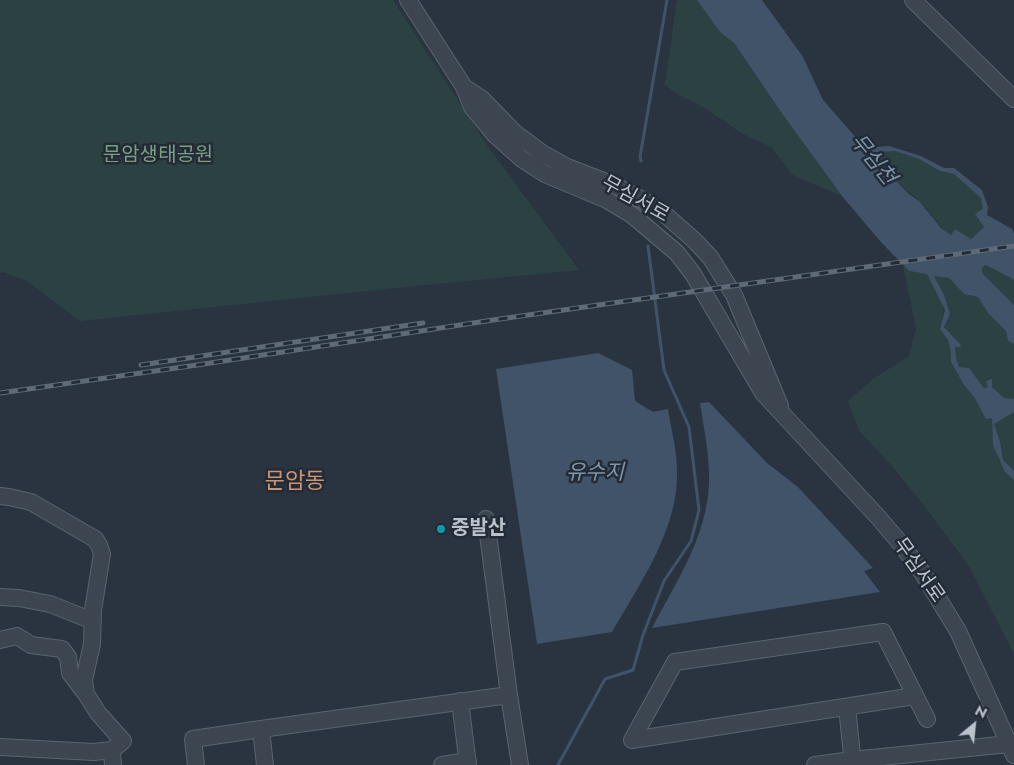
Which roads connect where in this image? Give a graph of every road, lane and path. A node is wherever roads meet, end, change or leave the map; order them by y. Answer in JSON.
{"nodes":[{"id":1,"x":408,"y":0,"type":"edge"},
{"id":2,"x":913,"y":0,"type":"edge"},
{"id":3,"x":464,"y":87,"type":"junction"},
{"id":4,"x":1014,"y":99,"type":"edge"},
{"id":5,"x":783,"y":412,"type":"junction"},
{"id":6,"x":0,"y":496,"type":"edge"},
{"id":7,"x":486,"y":519,"type":"dead end"},
{"id":8,"x":0,"y":596,"type":"edge"},
{"id":9,"x":93,"y":621,"type":"junction"},
{"id":10,"x":0,"y":640,"type":"edge"},
{"id":11,"x":86,"y":694,"type":"junction"},
{"id":12,"x":509,"y":695,"type":"junction"},
{"id":13,"x":916,"y":696,"type":"junction"},
{"id":14,"x":460,"y":701,"type":"junction"},
{"id":15,"x":847,"y":706,"type":"junction"},
{"id":16,"x":927,"y":719,"type":"dead end"},
{"id":17,"x":261,"y":728,"type":"junction"},
{"id":18,"x":0,"y":747,"type":"edge"},
{"id":19,"x":1012,"y":750,"type":"edge"},
{"id":20,"x":53,"y":758,"type":"edge"},
{"id":21,"x":113,"y":758,"type":"edge"},
{"id":22,"x":853,"y":762,"type":"edge"},
{"id":23,"x":468,"y":763,"type":"edge"},
{"id":24,"x":196,"y":765,"type":"edge"},
{"id":25,"x":265,"y":765,"type":"edge"},
{"id":26,"x":442,"y":765,"type":"edge"},
{"id":27,"x":520,"y":765,"type":"edge"},
{"id":28,"x":815,"y":765,"type":"edge"}],
"edges":[{"from":1,"to":3,"type":"street","name":"무심서로"},
{"from":2,"to":4,"type":"street"},
{"from":3,"to":5,"type":"street","name":"무심서로"},
{"from":3,"to":5,"type":"street","name":"무심서로"},
{"from":5,"to":19,"type":"street","name":"무심서로"},
{"from":6,"to":9,"type":"street"},
{"from":7,"to":12,"type":"street"},
{"from":8,"to":9,"type":"street"},
{"from":9,"to":11,"type":"street"},
{"from":10,"to":11,"type":"street"},
{"from":11,"to":21,"type":"street"},
{"from":12,"to":14,"type":"street"},
{"from":12,"to":27,"type":"street"},
{"from":13,"to":15,"type":"street"},
{"from":13,"to":15,"type":"street"},
{"from":13,"to":16,"type":"street"},
{"from":14,"to":17,"type":"street"},
{"from":14,"to":23,"type":"street"},
{"from":15,"to":22,"type":"street"},
{"from":17,"to":24,"type":"street"},
{"from":17,"to":25,"type":"street"},
{"from":18,"to":20,"type":"street"},
{"from":19,"to":22,"type":"street"},
{"from":20,"to":21,"type":"street"},
{"from":22,"to":28,"type":"street"},
{"from":23,"to":26,"type":"street"}]}
